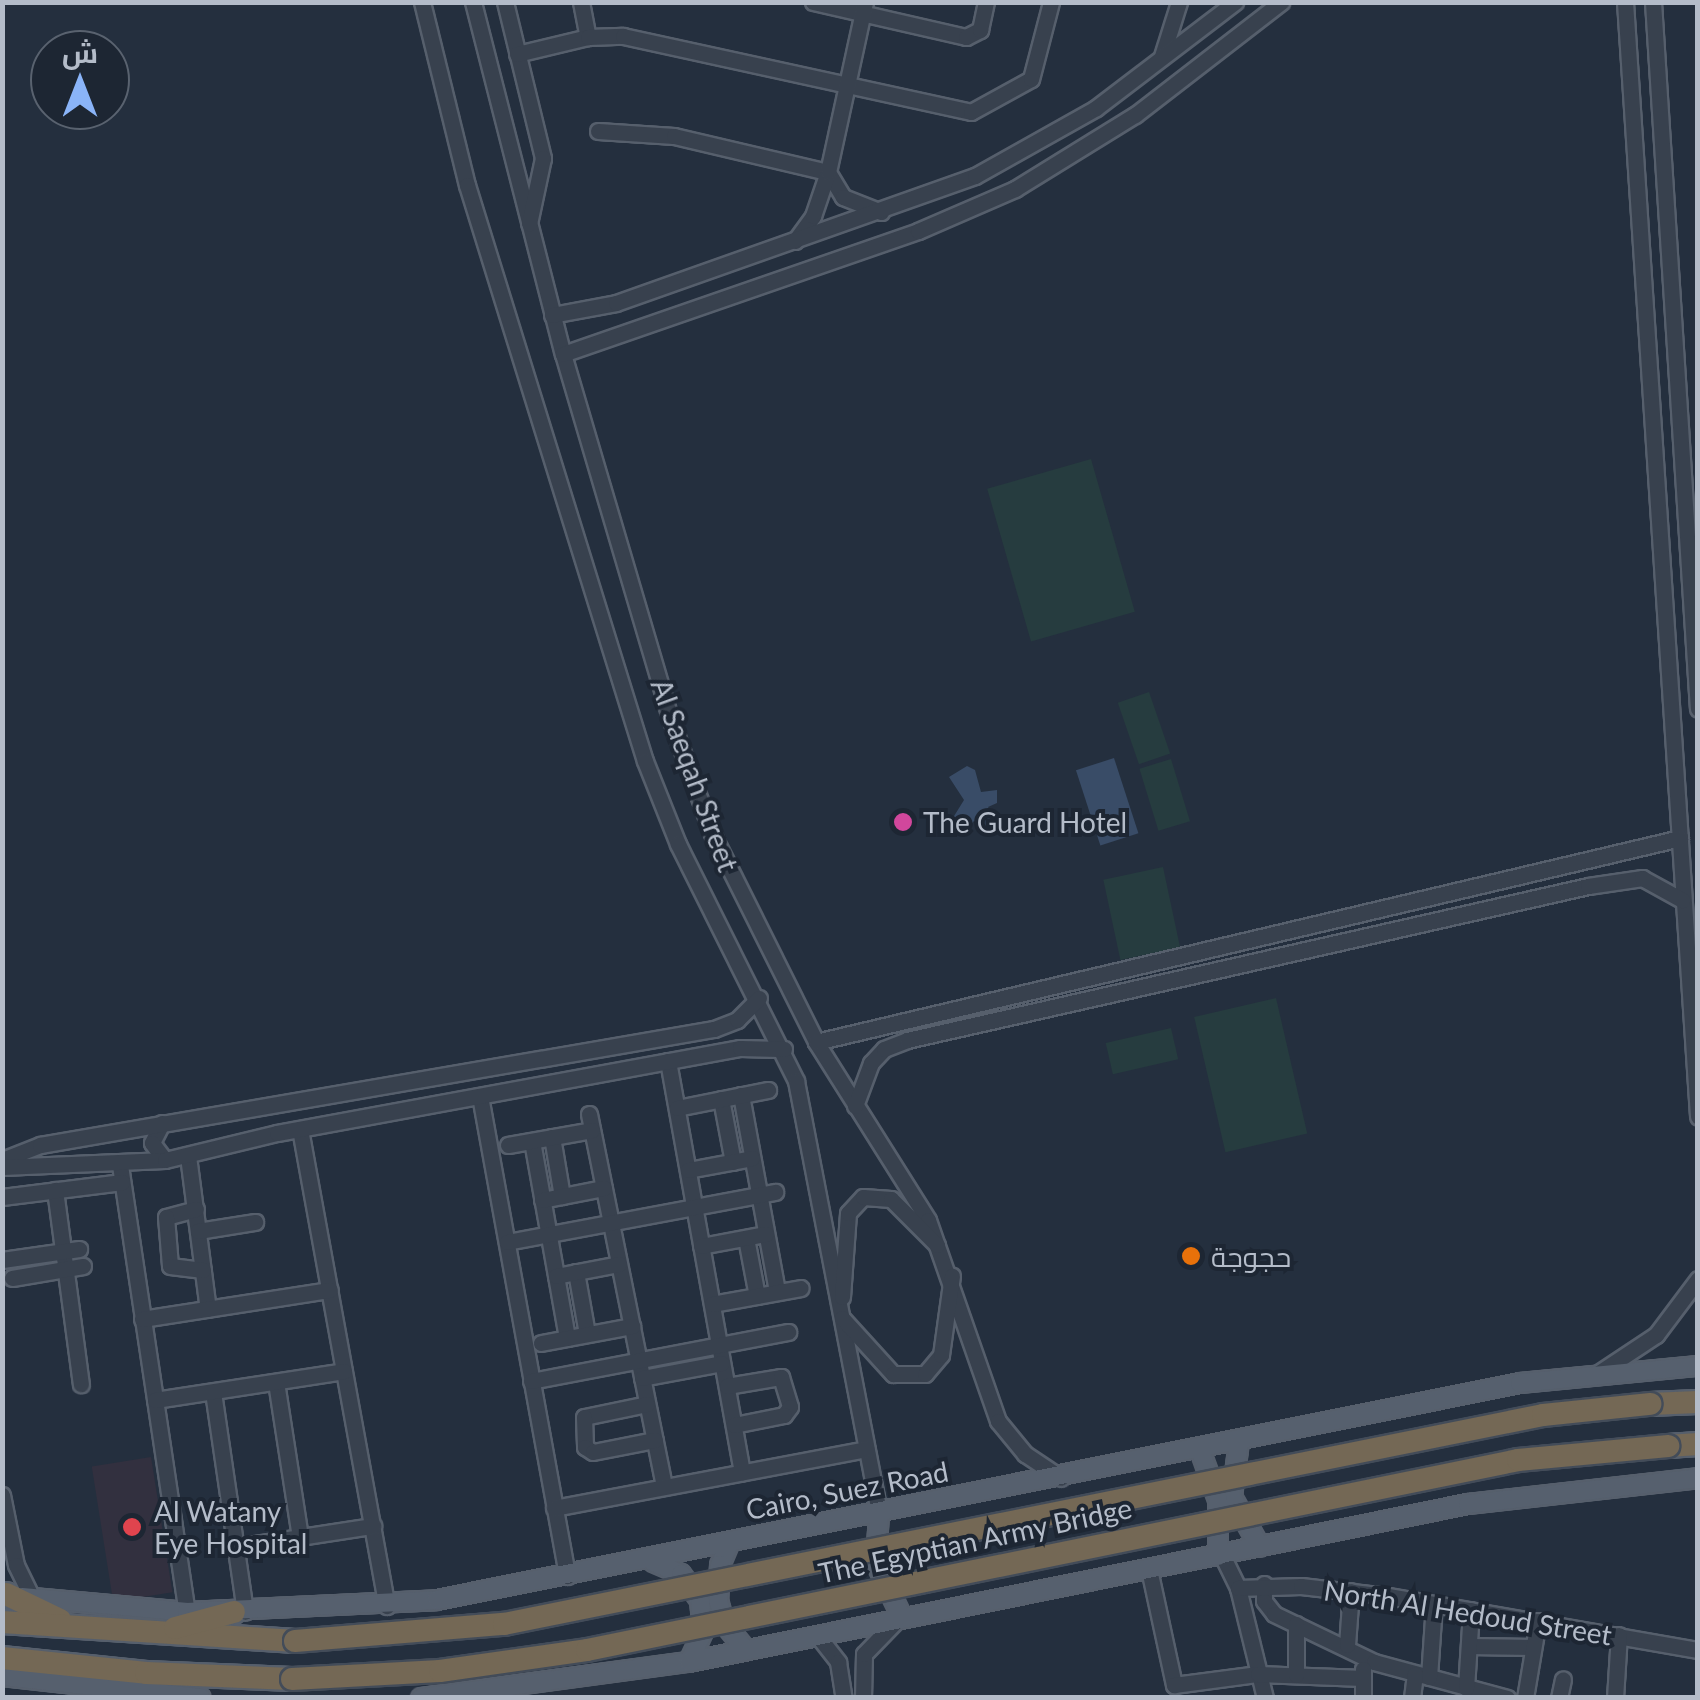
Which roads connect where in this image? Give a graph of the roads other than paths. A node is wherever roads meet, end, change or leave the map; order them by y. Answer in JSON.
{"nodes":[{"id":1,"x":422,"y":2,"type":"edge"},
{"id":2,"x":473,"y":2,"type":"edge"},
{"id":3,"x":505,"y":2,"type":"edge"},
{"id":4,"x":582,"y":2,"type":"edge"},
{"id":5,"x":813,"y":2,"type":"edge"},
{"id":6,"x":986,"y":2,"type":"edge"},
{"id":7,"x":1051,"y":2,"type":"edge"},
{"id":8,"x":1159,"y":2,"type":"edge"},
{"id":9,"x":1235,"y":2,"type":"edge"},
{"id":10,"x":1280,"y":2,"type":"edge"},
{"id":11,"x":1625,"y":2,"type":"edge"},
{"id":12,"x":1653,"y":2,"type":"edge"},
{"id":13,"x":1178,"y":5,"type":"edge"},
{"id":14,"x":864,"y":8,"type":"edge"},
{"id":15,"x":588,"y":36,"type":"junction"},
{"id":16,"x":517,"y":54,"type":"junction"},
{"id":17,"x":1161,"y":59,"type":"junction"},
{"id":18,"x":846,"y":88,"type":"junction"},
{"id":19,"x":598,"y":131,"type":"dead end"},
{"id":20,"x":828,"y":172,"type":"junction"},
{"id":21,"x":883,"y":212,"type":"junction"},
{"id":22,"x":528,"y":224,"type":"junction"},
{"id":23,"x":794,"y":243,"type":"junction"},
{"id":24,"x":552,"y":315,"type":"junction"},
{"id":25,"x":563,"y":354,"type":"junction"},
{"id":26,"x":1698,"y":710,"type":"edge"},
{"id":27,"x":1680,"y":838,"type":"junction"},
{"id":28,"x":1640,"y":852,"type":"junction"},
{"id":29,"x":1642,"y":878,"type":"junction"},
{"id":30,"x":1682,"y":900,"type":"junction"},
{"id":31,"x":760,"y":998,"type":"junction"},
{"id":32,"x":730,"y":1024,"type":"junction"},
{"id":33,"x":870,"y":1028,"type":"junction"},
{"id":34,"x":816,"y":1042,"type":"junction"},
{"id":35,"x":740,"y":1048,"type":"junction"},
{"id":36,"x":784,"y":1050,"type":"junction"},
{"id":37,"x":884,"y":1050,"type":"junction"},
{"id":38,"x":668,"y":1062,"type":"junction"},
{"id":39,"x":768,"y":1090,"type":"dead end"},
{"id":40,"x":741,"y":1095,"type":"junction"},
{"id":41,"x":480,"y":1096,"type":"junction"},
{"id":42,"x":721,"y":1099,"type":"junction"},
{"id":43,"x":855,"y":1106,"type":"junction"},
{"id":44,"x":677,"y":1108,"type":"junction"},
{"id":45,"x":1698,"y":1118,"type":"edge"},
{"id":46,"x":162,"y":1123,"type":"junction"},
{"id":47,"x":300,"y":1129,"type":"junction"},
{"id":48,"x":552,"y":1138,"type":"junction"},
{"id":49,"x":532,"y":1141,"type":"junction"},
{"id":50,"x":508,"y":1145,"type":"dead end"},
{"id":51,"x":188,"y":1156,"type":"junction"},
{"id":52,"x":752,"y":1158,"type":"junction"},
{"id":53,"x":165,"y":1160,"type":"junction"},
{"id":54,"x":732,"y":1162,"type":"junction"},
{"id":55,"x":2,"y":1163,"type":"edge"},
{"id":56,"x":120,"y":1165,"type":"junction"},
{"id":57,"x":688,"y":1170,"type":"junction"},
{"id":58,"x":122,"y":1182,"type":"junction"},
{"id":59,"x":604,"y":1188,"type":"junction"},
{"id":60,"x":56,"y":1190,"type":"junction"},
{"id":61,"x":767,"y":1194,"type":"junction"},
{"id":62,"x":2,"y":1196,"type":"edge"},
{"id":63,"x":562,"y":1196,"type":"junction"},
{"id":64,"x":542,"y":1200,"type":"junction"},
{"id":65,"x":694,"y":1208,"type":"junction"},
{"id":66,"x":196,"y":1209,"type":"junction"},
{"id":67,"x":255,"y":1222,"type":"dead end"},
{"id":68,"x":611,"y":1222,"type":"junction"},
{"id":69,"x":198,"y":1231,"type":"junction"},
{"id":70,"x":548,"y":1233,"type":"junction"},
{"id":71,"x":766,"y":1234,"type":"junction"},
{"id":72,"x":746,"y":1238,"type":"junction"},
{"id":73,"x":506,"y":1242,"type":"junction"},
{"id":74,"x":702,"y":1246,"type":"junction"},
{"id":75,"x":940,"y":1248,"type":"junction"},
{"id":76,"x":72,"y":1250,"type":"junction"},
{"id":77,"x":39,"y":1255,"type":"junction"},
{"id":78,"x":2,"y":1260,"type":"edge"},
{"id":79,"x":619,"y":1264,"type":"junction"},
{"id":80,"x":84,"y":1266,"type":"dead end"},
{"id":81,"x":66,"y":1270,"type":"junction"},
{"id":82,"x":203,"y":1270,"type":"junction"},
{"id":83,"x":576,"y":1272,"type":"junction"},
{"id":84,"x":42,"y":1273,"type":"junction"},
{"id":85,"x":952,"y":1275,"type":"junction"},
{"id":86,"x":556,"y":1276,"type":"junction"},
{"id":87,"x":12,"y":1278,"type":"dead end"},
{"id":88,"x":1698,"y":1278,"type":"edge"},
{"id":89,"x":801,"y":1288,"type":"dead end"},
{"id":90,"x":330,"y":1290,"type":"junction"},
{"id":91,"x":777,"y":1292,"type":"junction"},
{"id":92,"x":757,"y":1296,"type":"junction"},
{"id":93,"x":712,"y":1304,"type":"junction"},
{"id":94,"x":208,"y":1309,"type":"junction"},
{"id":95,"x":841,"y":1312,"type":"junction"},
{"id":96,"x":142,"y":1319,"type":"junction"},
{"id":97,"x":632,"y":1326,"type":"junction"},
{"id":98,"x":788,"y":1332,"type":"dead end"},
{"id":99,"x":587,"y":1334,"type":"junction"},
{"id":100,"x":567,"y":1338,"type":"junction"},
{"id":101,"x":540,"y":1343,"type":"dead end"},
{"id":102,"x":719,"y":1345,"type":"junction"},
{"id":103,"x":638,"y":1360,"type":"junction"},
{"id":104,"x":722,"y":1362,"type":"junction"},
{"id":105,"x":1698,"y":1366,"type":"edge"},
{"id":106,"x":344,"y":1371,"type":"junction"},
{"id":107,"x":1596,"y":1375,"type":"junction"},
{"id":108,"x":642,"y":1378,"type":"junction"},
{"id":109,"x":532,"y":1381,"type":"junction"},
{"id":110,"x":276,"y":1382,"type":"junction"},
{"id":111,"x":82,"y":1384,"type":"dead end"},
{"id":112,"x":726,"y":1386,"type":"junction"},
{"id":113,"x":212,"y":1392,"type":"junction"},
{"id":114,"x":155,"y":1400,"type":"junction"},
{"id":115,"x":1698,"y":1402,"type":"edge"},
{"id":116,"x":647,"y":1404,"type":"junction"},
{"id":117,"x":734,"y":1425,"type":"junction"},
{"id":118,"x":654,"y":1440,"type":"junction"},
{"id":119,"x":1239,"y":1442,"type":"junction"},
{"id":120,"x":1698,"y":1444,"type":"edge"},
{"id":121,"x":866,"y":1449,"type":"junction"},
{"id":122,"x":1200,"y":1450,"type":"junction"},
{"id":123,"x":742,"y":1472,"type":"junction"},
{"id":124,"x":1061,"y":1478,"type":"junction"},
{"id":125,"x":1698,"y":1478,"type":"edge"},
{"id":126,"x":664,"y":1487,"type":"junction"},
{"id":127,"x":2,"y":1494,"type":"edge"},
{"id":128,"x":554,"y":1508,"type":"junction"},
{"id":129,"x":878,"y":1514,"type":"junction"},
{"id":130,"x":373,"y":1526,"type":"junction"},
{"id":131,"x":300,"y":1537,"type":"junction"},
{"id":132,"x":729,"y":1544,"type":"junction"},
{"id":133,"x":235,"y":1547,"type":"junction"},
{"id":134,"x":1260,"y":1547,"type":"junction"},
{"id":135,"x":1220,"y":1556,"type":"junction"},
{"id":136,"x":650,"y":1562,"type":"junction"},
{"id":137,"x":1148,"y":1569,"type":"junction"},
{"id":138,"x":566,"y":1576,"type":"junction"},
{"id":139,"x":1264,"y":1584,"type":"junction"},
{"id":140,"x":1238,"y":1588,"type":"junction"},
{"id":141,"x":1351,"y":1592,"type":"junction"},
{"id":142,"x":4,"y":1594,"type":"edge"},
{"id":143,"x":32,"y":1598,"type":"junction"},
{"id":144,"x":1434,"y":1604,"type":"junction"},
{"id":145,"x":387,"y":1606,"type":"junction"},
{"id":146,"x":1472,"y":1610,"type":"junction"},
{"id":147,"x":187,"y":1612,"type":"junction"},
{"id":148,"x":239,"y":1612,"type":"junction"},
{"id":149,"x":902,"y":1617,"type":"junction"},
{"id":150,"x":2,"y":1622,"type":"edge"},
{"id":151,"x":1538,"y":1622,"type":"junction"},
{"id":152,"x":1296,"y":1624,"type":"junction"},
{"id":153,"x":77,"y":1628,"type":"junction"},
{"id":154,"x":151,"y":1634,"type":"junction"},
{"id":155,"x":818,"y":1636,"type":"junction"},
{"id":156,"x":1618,"y":1636,"type":"junction"},
{"id":157,"x":1347,"y":1645,"type":"junction"},
{"id":158,"x":1469,"y":1646,"type":"junction"},
{"id":159,"x":1533,"y":1647,"type":"junction"},
{"id":160,"x":746,"y":1650,"type":"junction"},
{"id":161,"x":1698,"y":1650,"type":"edge"},
{"id":162,"x":1363,"y":1654,"type":"junction"},
{"id":163,"x":2,"y":1658,"type":"edge"},
{"id":164,"x":689,"y":1662,"type":"junction"},
{"id":165,"x":1258,"y":1674,"type":"junction"},
{"id":166,"x":2,"y":1676,"type":"edge"},
{"id":167,"x":1296,"y":1676,"type":"junction"},
{"id":168,"x":1422,"y":1676,"type":"junction"},
{"id":169,"x":1363,"y":1678,"type":"junction"},
{"id":170,"x":1563,"y":1680,"type":"dead end"},
{"id":171,"x":1466,"y":1688,"type":"junction"},
{"id":172,"x":535,"y":1691,"type":"edge"},
{"id":173,"x":480,"y":1695,"type":"edge"},
{"id":174,"x":1530,"y":1697,"type":"edge"},
{"id":175,"x":201,"y":1698,"type":"edge"},
{"id":176,"x":420,"y":1698,"type":"edge"},
{"id":177,"x":844,"y":1698,"type":"edge"},
{"id":178,"x":862,"y":1698,"type":"edge"},
{"id":179,"x":1265,"y":1698,"type":"edge"},
{"id":180,"x":1363,"y":1698,"type":"edge"},
{"id":181,"x":1412,"y":1698,"type":"edge"},
{"id":182,"x":1507,"y":1698,"type":"edge"},
{"id":183,"x":1559,"y":1698,"type":"edge"},
{"id":184,"x":1615,"y":1698,"type":"edge"}],
"edges":[{"from":1,"to":31,"type":"street","name":"Al Saeqah Street"},
{"from":2,"to":22,"type":"street","name":"Al Saeqah Street"},
{"from":3,"to":16,"type":"street"},
{"from":4,"to":15,"type":"street"},
{"from":5,"to":14,"type":"street"},
{"from":6,"to":14,"type":"street"},
{"from":7,"to":18,"type":"street"},
{"from":8,"to":13,"type":"street"},
{"from":9,"to":17,"type":"street"},
{"from":10,"to":25,"type":"street"},
{"from":11,"to":27,"type":"street"},
{"from":12,"to":26,"type":"street"},
{"from":13,"to":17,"type":"street"},
{"from":14,"to":18,"type":"street"},
{"from":15,"to":16,"type":"street"},
{"from":15,"to":18,"type":"street"},
{"from":16,"to":22,"type":"street"},
{"from":17,"to":21,"type":"street"},
{"from":18,"to":20,"type":"street"},
{"from":19,"to":20,"type":"street"},
{"from":20,"to":21,"type":"street"},
{"from":20,"to":23,"type":"street"},
{"from":21,"to":23,"type":"street"},
{"from":22,"to":24,"type":"street","name":"Al Saeqah Street"},
{"from":23,"to":24,"type":"street"},
{"from":24,"to":25,"type":"street","name":"Al Saeqah Street"},
{"from":25,"to":34,"type":"street","name":"Al Saeqah Street"},
{"from":27,"to":28,"type":"street"},
{"from":27,"to":30,"type":"street"},
{"from":28,"to":29,"type":"street"},
{"from":28,"to":33,"type":"street"},
{"from":29,"to":30,"type":"street"},
{"from":29,"to":37,"type":"street"},
{"from":30,"to":45,"type":"street"},
{"from":31,"to":32,"type":"street"},
{"from":31,"to":36,"type":"street","name":"Al Saeqah Street"},
{"from":32,"to":35,"type":"street"},
{"from":32,"to":46,"type":"street"},
{"from":33,"to":34,"type":"street"},
{"from":33,"to":37,"type":"street"},
{"from":34,"to":43,"type":"street","name":"Al Saeqah Street"},
{"from":35,"to":36,"type":"street"},
{"from":35,"to":38,"type":"street"},
{"from":36,"to":95,"type":"street","name":"Al Saeqah Street"},
{"from":37,"to":43,"type":"street"},
{"from":38,"to":41,"type":"street"},
{"from":38,"to":44,"type":"street"},
{"from":39,"to":40,"type":"street"},
{"from":40,"to":42,"type":"street"},
{"from":40,"to":52,"type":"street"},
{"from":41,"to":47,"type":"street"},
{"from":41,"to":73,"type":"street"},
{"from":42,"to":44,"type":"street"},
{"from":42,"to":54,"type":"street"},
{"from":43,"to":75,"type":"street","name":"Al Saeqah Street"},
{"from":44,"to":57,"type":"street"},
{"from":46,"to":53,"type":"street"},
{"from":46,"to":55,"type":"street"},
{"from":47,"to":51,"type":"street"},
{"from":47,"to":90,"type":"street"},
{"from":48,"to":49,"type":"street"},
{"from":48,"to":59,"type":"street"},
{"from":48,"to":63,"type":"street"},
{"from":49,"to":50,"type":"street"},
{"from":49,"to":64,"type":"street"},
{"from":51,"to":53,"type":"street"},
{"from":51,"to":66,"type":"street"},
{"from":52,"to":54,"type":"street"},
{"from":52,"to":61,"type":"street"},
{"from":53,"to":56,"type":"street"},
{"from":54,"to":57,"type":"street"},
{"from":55,"to":56,"type":"street"},
{"from":56,"to":58,"type":"street"},
{"from":57,"to":65,"type":"street"},
{"from":58,"to":60,"type":"street"},
{"from":58,"to":96,"type":"street"},
{"from":59,"to":63,"type":"street"},
{"from":59,"to":68,"type":"street"},
{"from":60,"to":62,"type":"street"},
{"from":60,"to":76,"type":"street"},
{"from":61,"to":65,"type":"street"},
{"from":61,"to":71,"type":"street"},
{"from":63,"to":64,"type":"street"},
{"from":64,"to":70,"type":"street"},
{"from":65,"to":68,"type":"street"},
{"from":65,"to":74,"type":"street"},
{"from":66,"to":69,"type":"street"},
{"from":66,"to":82,"type":"street"},
{"from":67,"to":69,"type":"street"},
{"from":68,"to":70,"type":"street"},
{"from":68,"to":79,"type":"street"},
{"from":69,"to":82,"type":"street"},
{"from":70,"to":73,"type":"street"},
{"from":70,"to":86,"type":"street"},
{"from":71,"to":72,"type":"street"},
{"from":71,"to":91,"type":"street"},
{"from":72,"to":74,"type":"street"},
{"from":72,"to":92,"type":"street"},
{"from":73,"to":109,"type":"street"},
{"from":74,"to":93,"type":"street"},
{"from":75,"to":85,"type":"street","name":"Al Saeqah Street"},
{"from":75,"to":95,"type":"street"},
{"from":76,"to":77,"type":"street"},
{"from":76,"to":81,"type":"street"},
{"from":77,"to":78,"type":"street"},
{"from":77,"to":84,"type":"street"},
{"from":79,"to":83,"type":"street"},
{"from":79,"to":97,"type":"street"},
{"from":80,"to":81,"type":"street"},
{"from":81,"to":84,"type":"street"},
{"from":81,"to":111,"type":"street"},
{"from":82,"to":94,"type":"street"},
{"from":83,"to":86,"type":"street"},
{"from":83,"to":99,"type":"street"},
{"from":84,"to":87,"type":"street"},
{"from":85,"to":95,"type":"street"},
{"from":85,"to":124,"type":"street","name":"Al Saeqah Street"},
{"from":86,"to":100,"type":"street"},
{"from":88,"to":107,"type":"street"},
{"from":89,"to":91,"type":"street"},
{"from":90,"to":94,"type":"street"},
{"from":90,"to":106,"type":"street"},
{"from":91,"to":92,"type":"street"},
{"from":92,"to":93,"type":"street"},
{"from":93,"to":102,"type":"street"},
{"from":94,"to":96,"type":"street"},
{"from":95,"to":121,"type":"street","name":"Al Saeqah Street"},
{"from":96,"to":114,"type":"street"},
{"from":97,"to":99,"type":"street"},
{"from":97,"to":103,"type":"street"},
{"from":98,"to":102,"type":"street"},
{"from":99,"to":100,"type":"street"},
{"from":100,"to":101,"type":"street"},
{"from":102,"to":103,"type":"street"},
{"from":102,"to":104,"type":"street"},
{"from":103,"to":108,"type":"street"},
{"from":103,"to":109,"type":"street"},
{"from":104,"to":108,"type":"street"},
{"from":104,"to":112,"type":"street"},
{"from":105,"to":107,"type":"main road","name":"Cairo, Suez Road"},
{"from":106,"to":110,"type":"street"},
{"from":106,"to":130,"type":"street"},
{"from":107,"to":119,"type":"main road","name":"Cairo, Suez Road"},
{"from":108,"to":116,"type":"street"},
{"from":109,"to":128,"type":"street"},
{"from":110,"to":113,"type":"street"},
{"from":110,"to":131,"type":"street"},
{"from":112,"to":117,"type":"street"},
{"from":112,"to":117,"type":"street"},
{"from":113,"to":114,"type":"street"},
{"from":113,"to":133,"type":"street"},
{"from":114,"to":147,"type":"street"},
{"from":115,"to":154,"type":"highway","name":"The Egyptian Army Bridge","bridge":true},
{"from":116,"to":118,"type":"street"},
{"from":116,"to":118,"type":"street"},
{"from":117,"to":123,"type":"street"},
{"from":118,"to":126,"type":"street"},
{"from":119,"to":122,"type":"main road","name":"Cairo, Suez Road"},
{"from":119,"to":134,"type":"main road"},
{"from":120,"to":163,"type":"highway","name":"The Egyptian Army Bridge","bridge":true},
{"from":121,"to":123,"type":"street"},
{"from":121,"to":129,"type":"street","name":"Al Saeqah Street"},
{"from":122,"to":124,"type":"main road","name":"Cairo, Suez Road"},
{"from":122,"to":135,"type":"main road"},
{"from":123,"to":126,"type":"street"},
{"from":124,"to":129,"type":"main road","name":"Cairo, Suez Road"},
{"from":125,"to":134,"type":"main road"},
{"from":126,"to":128,"type":"street"},
{"from":127,"to":143,"type":"street"},
{"from":128,"to":138,"type":"street"},
{"from":129,"to":132,"type":"main road","name":"Cairo, Suez Road"},
{"from":129,"to":149,"type":"main road"},
{"from":130,"to":131,"type":"street"},
{"from":130,"to":145,"type":"street"},
{"from":131,"to":133,"type":"street"},
{"from":132,"to":136,"type":"main road","name":"Cairo, Suez Road"},
{"from":132,"to":160,"type":"main road"},
{"from":133,"to":148,"type":"street"},
{"from":134,"to":135,"type":"main road"},
{"from":135,"to":137,"type":"main road"},
{"from":135,"to":140,"type":"street"},
{"from":136,"to":138,"type":"main road","name":"Cairo, Suez Road"},
{"from":136,"to":164,"type":"main road"},
{"from":137,"to":149,"type":"main road"},
{"from":137,"to":165,"type":"street"},
{"from":138,"to":145,"type":"main road","name":"Cairo, Suez Road"},
{"from":139,"to":140,"type":"street","name":"North Al Hedoud Street"},
{"from":139,"to":141,"type":"street","name":"North Al Hedoud Street"},
{"from":139,"to":152,"type":"street"},
{"from":140,"to":165,"type":"street"},
{"from":141,"to":144,"type":"street","name":"North Al Hedoud Street"},
{"from":141,"to":157,"type":"street"},
{"from":142,"to":143,"type":"main road","name":"Cairo, Suez Road"},
{"from":142,"to":153,"type":"highway"},
{"from":143,"to":147,"type":"main road","name":"Cairo, Suez Road"},
{"from":144,"to":146,"type":"street","name":"North Al Hedoud Street"},
{"from":144,"to":168,"type":"street"},
{"from":145,"to":148,"type":"main road","name":"Cairo, Suez Road"},
{"from":146,"to":151,"type":"street","name":"North Al Hedoud Street"},
{"from":146,"to":158,"type":"street"},
{"from":147,"to":148,"type":"main road","name":"Cairo, Suez Road"},
{"from":148,"to":154,"type":"highway"},
{"from":149,"to":155,"type":"main road"},
{"from":149,"to":178,"type":"street"},
{"from":150,"to":153,"type":"highway"},
{"from":151,"to":156,"type":"street","name":"North Al Hedoud Street"},
{"from":151,"to":159,"type":"street"},
{"from":152,"to":157,"type":"street"},
{"from":152,"to":167,"type":"street"},
{"from":153,"to":154,"type":"highway"},
{"from":155,"to":160,"type":"main road"},
{"from":155,"to":177,"type":"street"},
{"from":156,"to":161,"type":"street","name":"North Al Hedoud Street"},
{"from":156,"to":184,"type":"street"},
{"from":157,"to":162,"type":"street"},
{"from":158,"to":159,"type":"street"},
{"from":158,"to":171,"type":"street"},
{"from":159,"to":174,"type":"street"},
{"from":160,"to":164,"type":"main road"},
{"from":162,"to":168,"type":"street"},
{"from":162,"to":169,"type":"street"},
{"from":164,"to":172,"type":"main road"},
{"from":165,"to":167,"type":"street"},
{"from":165,"to":179,"type":"street"},
{"from":166,"to":175,"type":"main road"},
{"from":167,"to":169,"type":"street"},
{"from":168,"to":171,"type":"street"},
{"from":168,"to":181,"type":"street"},
{"from":169,"to":180,"type":"street"},
{"from":170,"to":183,"type":"street"},
{"from":171,"to":182,"type":"street"},
{"from":172,"to":173,"type":"main road"},
{"from":173,"to":176,"type":"main road"}]}
